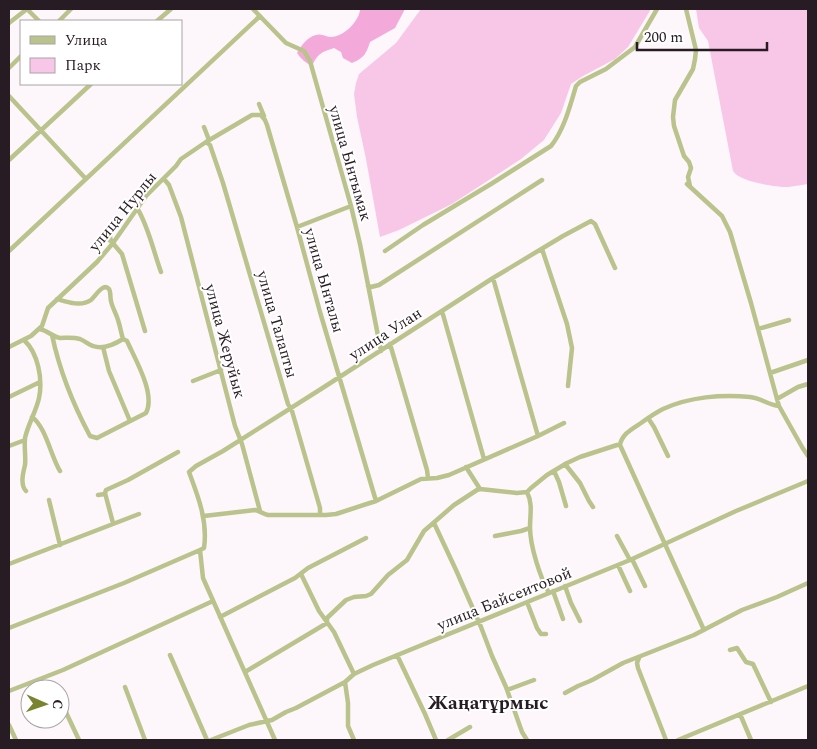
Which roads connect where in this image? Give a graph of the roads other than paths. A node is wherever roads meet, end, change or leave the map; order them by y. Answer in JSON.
{"nodes":[{"id":1,"x":27,"y":9,"type":"edge"},
{"id":2,"x":72,"y":9,"type":"edge"},
{"id":3,"x":171,"y":9,"type":"edge"},
{"id":4,"x":253,"y":9,"type":"edge"},
{"id":5,"x":657,"y":9,"type":"edge"},
{"id":6,"x":686,"y":9,"type":"edge"},
{"id":7,"x":260,"y":16,"type":"junction"},
{"id":8,"x":38,"y":20,"type":"edge"},
{"id":9,"x":60,"y":20,"type":"edge"},
{"id":10,"x":159,"y":20,"type":"edge"},
{"id":11,"x":9,"y":23,"type":"edge"},
{"id":12,"x":20,"y":57,"type":"edge"},
{"id":13,"x":9,"y":68,"type":"edge"},
{"id":14,"x":89,"y":85,"type":"edge"},
{"id":15,"x":9,"y":96,"type":"edge"},
{"id":16,"x":259,"y":104,"type":"dead end"},
{"id":17,"x":266,"y":122,"type":"junction"},
{"id":18,"x":204,"y":127,"type":"dead end"},
{"id":19,"x":41,"y":131,"type":"junction"},
{"id":20,"x":208,"y":141,"type":"junction"},
{"id":21,"x":9,"y":160,"type":"edge"},
{"id":22,"x":86,"y":179,"type":"junction"},
{"id":23,"x":164,"y":179,"type":"junction"},
{"id":24,"x":542,"y":180,"type":"dead end"},
{"id":25,"x":351,"y":206,"type":"junction"},
{"id":26,"x":137,"y":208,"type":"junction"},
{"id":27,"x":114,"y":227,"type":"dead end"},
{"id":28,"x":297,"y":227,"type":"junction"},
{"id":29,"x":102,"y":242,"type":"dead end"},
{"id":30,"x":112,"y":242,"type":"junction"},
{"id":31,"x":542,"y":249,"type":"junction"},
{"id":32,"x":9,"y":251,"type":"edge"},
{"id":33,"x":385,"y":251,"type":"dead end"},
{"id":34,"x":615,"y":268,"type":"dead end"},
{"id":35,"x":161,"y":272,"type":"dead end"},
{"id":36,"x":493,"y":278,"type":"junction"},
{"id":37,"x":368,"y":286,"type":"junction"},
{"id":38,"x":57,"y":299,"type":"junction"},
{"id":39,"x":442,"y":311,"type":"junction"},
{"id":40,"x":788,"y":320,"type":"dead end"},
{"id":41,"x":39,"y":329,"type":"junction"},
{"id":42,"x":758,"y":329,"type":"junction"},
{"id":43,"x":145,"y":331,"type":"dead end"},
{"id":44,"x":52,"y":335,"type":"junction"},
{"id":45,"x":123,"y":339,"type":"junction"},
{"id":46,"x":24,"y":340,"type":"junction"},
{"id":47,"x":390,"y":344,"type":"junction"},
{"id":48,"x":9,"y":346,"type":"edge"},
{"id":49,"x":103,"y":347,"type":"junction"},
{"id":50,"x":381,"y":351,"type":"junction"},
{"id":51,"x":808,"y":360,"type":"edge"},
{"id":52,"x":221,"y":370,"type":"junction"},
{"id":53,"x":770,"y":373,"type":"junction"},
{"id":54,"x":340,"y":376,"type":"junction"},
{"id":55,"x":193,"y":381,"type":"dead end"},
{"id":56,"x":40,"y":382,"type":"junction"},
{"id":57,"x":808,"y":384,"type":"edge"},
{"id":58,"x":568,"y":386,"type":"dead end"},
{"id":59,"x":9,"y":397,"type":"edge"},
{"id":60,"x":777,"y":399,"type":"junction"},
{"id":61,"x":779,"y":406,"type":"junction"},
{"id":62,"x":290,"y":408,"type":"junction"},
{"id":63,"x":32,"y":417,"type":"junction"},
{"id":64,"x":648,"y":418,"type":"junction"},
{"id":65,"x":130,"y":421,"type":"junction"},
{"id":66,"x":564,"y":423,"type":"dead end"},
{"id":67,"x":538,"y":436,"type":"junction"},
{"id":68,"x":25,"y":440,"type":"junction"},
{"id":69,"x":240,"y":440,"type":"junction"},
{"id":70,"x":47,"y":442,"type":"junction"},
{"id":71,"x":41,"y":444,"type":"dead end"},
{"id":72,"x":620,"y":445,"type":"junction"},
{"id":73,"x":9,"y":446,"type":"edge"},
{"id":74,"x":178,"y":452,"type":"dead end"},
{"id":75,"x":668,"y":456,"type":"dead end"},
{"id":76,"x":808,"y":456,"type":"edge"},
{"id":77,"x":484,"y":459,"type":"junction"},
{"id":78,"x":565,"y":464,"type":"junction"},
{"id":79,"x":466,"y":467,"type":"junction"},
{"id":80,"x":60,"y":471,"type":"dead end"},
{"id":81,"x":554,"y":471,"type":"junction"},
{"id":82,"x":428,"y":478,"type":"junction"},
{"id":83,"x":808,"y":481,"type":"edge"},
{"id":84,"x":480,"y":489,"type":"junction"},
{"id":85,"x":26,"y":492,"type":"dead end"},
{"id":86,"x":527,"y":492,"type":"junction"},
{"id":87,"x":98,"y":494,"type":"dead end"},
{"id":88,"x":105,"y":494,"type":"junction"},
{"id":89,"x":49,"y":500,"type":"dead end"},
{"id":90,"x":376,"y":501,"type":"junction"},
{"id":91,"x":566,"y":506,"type":"dead end"},
{"id":92,"x":593,"y":507,"type":"dead end"},
{"id":93,"x":260,"y":511,"type":"junction"},
{"id":94,"x":139,"y":514,"type":"dead end"},
{"id":95,"x":320,"y":515,"type":"junction"},
{"id":96,"x":204,"y":516,"type":"junction"},
{"id":97,"x":113,"y":523,"type":"junction"},
{"id":98,"x":434,"y":523,"type":"junction"},
{"id":99,"x":530,"y":528,"type":"junction"},
{"id":100,"x":495,"y":536,"type":"dead end"},
{"id":101,"x":617,"y":536,"type":"dead end"},
{"id":102,"x":366,"y":538,"type":"dead end"},
{"id":103,"x":665,"y":543,"type":"junction"},
{"id":104,"x":60,"y":544,"type":"junction"},
{"id":105,"x":200,"y":550,"type":"junction"},
{"id":106,"x":631,"y":560,"type":"junction"},
{"id":107,"x":9,"y":564,"type":"edge"},
{"id":108,"x":618,"y":565,"type":"junction"},
{"id":109,"x":463,"y":567,"type":"dead end"},
{"id":110,"x":456,"y":570,"type":"junction"},
{"id":111,"x":301,"y":574,"type":"junction"},
{"id":112,"x":808,"y":583,"type":"edge"},
{"id":113,"x":566,"y":586,"type":"junction"},
{"id":114,"x":645,"y":586,"type":"dead end"},
{"id":115,"x":630,"y":591,"type":"dead end"},
{"id":116,"x":551,"y":592,"type":"junction"},
{"id":117,"x":213,"y":601,"type":"junction"},
{"id":118,"x":527,"y":602,"type":"junction"},
{"id":119,"x":220,"y":617,"type":"junction"},
{"id":120,"x":563,"y":619,"type":"dead end"},
{"id":121,"x":580,"y":621,"type":"dead end"},
{"id":122,"x":327,"y":622,"type":"junction"},
{"id":123,"x":478,"y":622,"type":"junction"},
{"id":124,"x":9,"y":628,"type":"edge"},
{"id":125,"x":704,"y":630,"type":"junction"},
{"id":126,"x":546,"y":634,"type":"dead end"},
{"id":127,"x":730,"y":650,"type":"dead end"},
{"id":128,"x":170,"y":654,"type":"dead end"},
{"id":129,"x":397,"y":655,"type":"junction"},
{"id":130,"x":639,"y":658,"type":"junction"},
{"id":131,"x":245,"y":672,"type":"junction"},
{"id":132,"x":354,"y":674,"type":"junction"},
{"id":133,"x":534,"y":680,"type":"dead end"},
{"id":134,"x":345,"y":682,"type":"junction"},
{"id":135,"x":808,"y":686,"type":"edge"},
{"id":136,"x":125,"y":687,"type":"dead end"},
{"id":137,"x":507,"y":690,"type":"junction"},
{"id":138,"x":9,"y":691,"type":"edge"},
{"id":139,"x":565,"y":693,"type":"dead end"},
{"id":140,"x":771,"y":702,"type":"junction"},
{"id":141,"x":740,"y":714,"type":"junction"},
{"id":142,"x":70,"y":721,"type":"edge"},
{"id":143,"x":266,"y":721,"type":"junction"},
{"id":144,"x":9,"y":725,"type":"edge"},
{"id":145,"x":470,"y":727,"type":"dead end"},
{"id":146,"x":16,"y":740,"type":"edge"},
{"id":147,"x":79,"y":740,"type":"edge"},
{"id":148,"x":145,"y":740,"type":"edge"},
{"id":149,"x":209,"y":740,"type":"edge"},
{"id":150,"x":275,"y":740,"type":"edge"},
{"id":151,"x":354,"y":740,"type":"edge"},
{"id":152,"x":436,"y":740,"type":"edge"},
{"id":153,"x":448,"y":740,"type":"edge"},
{"id":154,"x":527,"y":740,"type":"edge"},
{"id":155,"x":666,"y":740,"type":"edge"},
{"id":156,"x":678,"y":740,"type":"edge"},
{"id":157,"x":752,"y":740,"type":"edge"}],
"edges":[{"from":1,"to":8,"type":"street"},
{"from":1,"to":11,"type":"street"},
{"from":2,"to":9,"type":"street"},
{"from":3,"to":10,"type":"street"},
{"from":4,"to":7,"type":"street","name":"улица Ынтымак"},
{"from":5,"to":33,"type":"street"},
{"from":6,"to":42,"type":"street"},
{"from":7,"to":22,"type":"street"},
{"from":7,"to":25,"type":"street","name":"улица Ынтымак"},
{"from":12,"to":13,"type":"street"},
{"from":14,"to":19,"type":"street"},
{"from":15,"to":19,"type":"street"},
{"from":16,"to":17,"type":"street","name":"улица Ынталы"},
{"from":17,"to":20,"type":"street","name":"улица Нурлы"},
{"from":17,"to":28,"type":"street","name":"улица Ынталы"},
{"from":18,"to":20,"type":"street","name":"улица Талапты"},
{"from":19,"to":21,"type":"street"},
{"from":19,"to":22,"type":"street"},
{"from":20,"to":23,"type":"street","name":"улица Нурлы"},
{"from":20,"to":62,"type":"street","name":"улица Талапты"},
{"from":22,"to":32,"type":"street"},
{"from":23,"to":26,"type":"street","name":"улица Нурлы"},
{"from":23,"to":52,"type":"street","name":"улица Жеруйык"},
{"from":24,"to":37,"type":"street"},
{"from":25,"to":28,"type":"street"},
{"from":25,"to":37,"type":"street","name":"улица Ынтымак"},
{"from":26,"to":30,"type":"street","name":"улица Нурлы"},
{"from":26,"to":35,"type":"street"},
{"from":27,"to":30,"type":"street"},
{"from":28,"to":54,"type":"street","name":"улица Ынталы"},
{"from":29,"to":30,"type":"street"},
{"from":30,"to":38,"type":"street","name":"улица Нурлы"},
{"from":30,"to":43,"type":"street"},
{"from":31,"to":34,"type":"street","name":"улица Улан"},
{"from":31,"to":36,"type":"street","name":"улица Улан"},
{"from":31,"to":58,"type":"street"},
{"from":36,"to":39,"type":"street","name":"улица Улан"},
{"from":36,"to":67,"type":"street"},
{"from":37,"to":50,"type":"street","name":"улица Ынтымак"},
{"from":38,"to":41,"type":"street","name":"улица Нурлы"},
{"from":38,"to":45,"type":"street"},
{"from":39,"to":47,"type":"street","name":"улица Улан"},
{"from":39,"to":77,"type":"street"},
{"from":40,"to":42,"type":"street"},
{"from":41,"to":44,"type":"street"},
{"from":41,"to":46,"type":"street","name":"улица Нурлы"},
{"from":42,"to":53,"type":"street"},
{"from":44,"to":49,"type":"street"},
{"from":44,"to":65,"type":"street"},
{"from":45,"to":49,"type":"street"},
{"from":45,"to":65,"type":"street"},
{"from":46,"to":48,"type":"street","name":"улица Нурлы"},
{"from":46,"to":56,"type":"street"},
{"from":47,"to":50,"type":"street","name":"улица Улан"},
{"from":47,"to":82,"type":"street"},
{"from":49,"to":65,"type":"street"},
{"from":50,"to":54,"type":"street","name":"улица Улан"},
{"from":51,"to":53,"type":"street"},
{"from":52,"to":55,"type":"street"},
{"from":52,"to":69,"type":"street","name":"улица Жеруйык"},
{"from":53,"to":60,"type":"street"},
{"from":54,"to":62,"type":"street","name":"улица Улан"},
{"from":54,"to":90,"type":"street","name":"улица Ынталы"},
{"from":56,"to":59,"type":"street"},
{"from":56,"to":63,"type":"street"},
{"from":57,"to":60,"type":"street"},
{"from":60,"to":61,"type":"street"},
{"from":61,"to":64,"type":"street"},
{"from":61,"to":76,"type":"street"},
{"from":62,"to":69,"type":"street","name":"улица Улан"},
{"from":62,"to":95,"type":"street","name":"улица Талапты"},
{"from":63,"to":68,"type":"street"},
{"from":63,"to":70,"type":"street"},
{"from":64,"to":72,"type":"street"},
{"from":64,"to":75,"type":"street"},
{"from":66,"to":67,"type":"street"},
{"from":67,"to":77,"type":"street"},
{"from":68,"to":73,"type":"street"},
{"from":68,"to":85,"type":"street"},
{"from":69,"to":93,"type":"street","name":"улица Жеруйык"},
{"from":69,"to":96,"type":"street","name":"улица Улан"},
{"from":70,"to":71,"type":"street"},
{"from":70,"to":80,"type":"street"},
{"from":72,"to":78,"type":"street"},
{"from":72,"to":103,"type":"street"},
{"from":74,"to":88,"type":"street"},
{"from":77,"to":79,"type":"street"},
{"from":78,"to":81,"type":"street"},
{"from":78,"to":92,"type":"street"},
{"from":79,"to":82,"type":"street"},
{"from":79,"to":84,"type":"street"},
{"from":81,"to":86,"type":"street"},
{"from":81,"to":91,"type":"street"},
{"from":82,"to":90,"type":"street"},
{"from":83,"to":103,"type":"street","name":"улица Байсеитовой"},
{"from":84,"to":86,"type":"street"},
{"from":84,"to":98,"type":"street"},
{"from":86,"to":99,"type":"street"},
{"from":87,"to":88,"type":"street"},
{"from":88,"to":97,"type":"street"},
{"from":89,"to":104,"type":"street"},
{"from":90,"to":95,"type":"street"},
{"from":93,"to":95,"type":"street"},
{"from":93,"to":96,"type":"street"},
{"from":94,"to":97,"type":"street"},
{"from":96,"to":105,"type":"street"},
{"from":97,"to":104,"type":"street"},
{"from":98,"to":110,"type":"street"},
{"from":98,"to":122,"type":"street"},
{"from":99,"to":100,"type":"street"},
{"from":99,"to":116,"type":"street"},
{"from":101,"to":106,"type":"street"},
{"from":102,"to":111,"type":"street"},
{"from":103,"to":106,"type":"street","name":"улица Байсеитовой"},
{"from":103,"to":125,"type":"street"},
{"from":104,"to":107,"type":"street"},
{"from":105,"to":117,"type":"street"},
{"from":105,"to":124,"type":"street"},
{"from":106,"to":108,"type":"street","name":"улица Байсеитовой"},
{"from":106,"to":114,"type":"street"},
{"from":108,"to":113,"type":"street","name":"улица Байсеитовой"},
{"from":108,"to":115,"type":"street"},
{"from":109,"to":110,"type":"street"},
{"from":110,"to":123,"type":"street"},
{"from":111,"to":119,"type":"street"},
{"from":111,"to":122,"type":"street"},
{"from":112,"to":125,"type":"street"},
{"from":113,"to":116,"type":"street","name":"улица Байсеитовой"},
{"from":113,"to":121,"type":"street"},
{"from":116,"to":118,"type":"street","name":"улица Байсеитовой"},
{"from":116,"to":120,"type":"street"},
{"from":117,"to":119,"type":"street"},
{"from":117,"to":138,"type":"street"},
{"from":118,"to":123,"type":"street","name":"улица Байсеитовой"},
{"from":118,"to":126,"type":"street"},
{"from":119,"to":131,"type":"street"},
{"from":122,"to":131,"type":"street"},
{"from":122,"to":132,"type":"street"},
{"from":123,"to":129,"type":"street","name":"улица Байсеитовой"},
{"from":123,"to":137,"type":"street"},
{"from":125,"to":130,"type":"street"},
{"from":127,"to":140,"type":"street"},
{"from":128,"to":149,"type":"street"},
{"from":129,"to":132,"type":"street","name":"улица Байсеитовой"},
{"from":129,"to":152,"type":"street"},
{"from":130,"to":139,"type":"street"},
{"from":130,"to":155,"type":"street"},
{"from":131,"to":143,"type":"street"},
{"from":132,"to":134,"type":"street","name":"улица Байсеитовой"},
{"from":133,"to":137,"type":"street"},
{"from":134,"to":143,"type":"street","name":"улица Байсеитовой"},
{"from":134,"to":151,"type":"street"},
{"from":135,"to":140,"type":"street"},
{"from":136,"to":148,"type":"street"},
{"from":137,"to":154,"type":"street"},
{"from":140,"to":141,"type":"street"},
{"from":141,"to":156,"type":"street"},
{"from":141,"to":157,"type":"street"},
{"from":142,"to":147,"type":"street"},
{"from":143,"to":149,"type":"street","name":"улица Байсеитовой"},
{"from":143,"to":150,"type":"street"},
{"from":144,"to":146,"type":"street"},
{"from":145,"to":153,"type":"street"}]}
